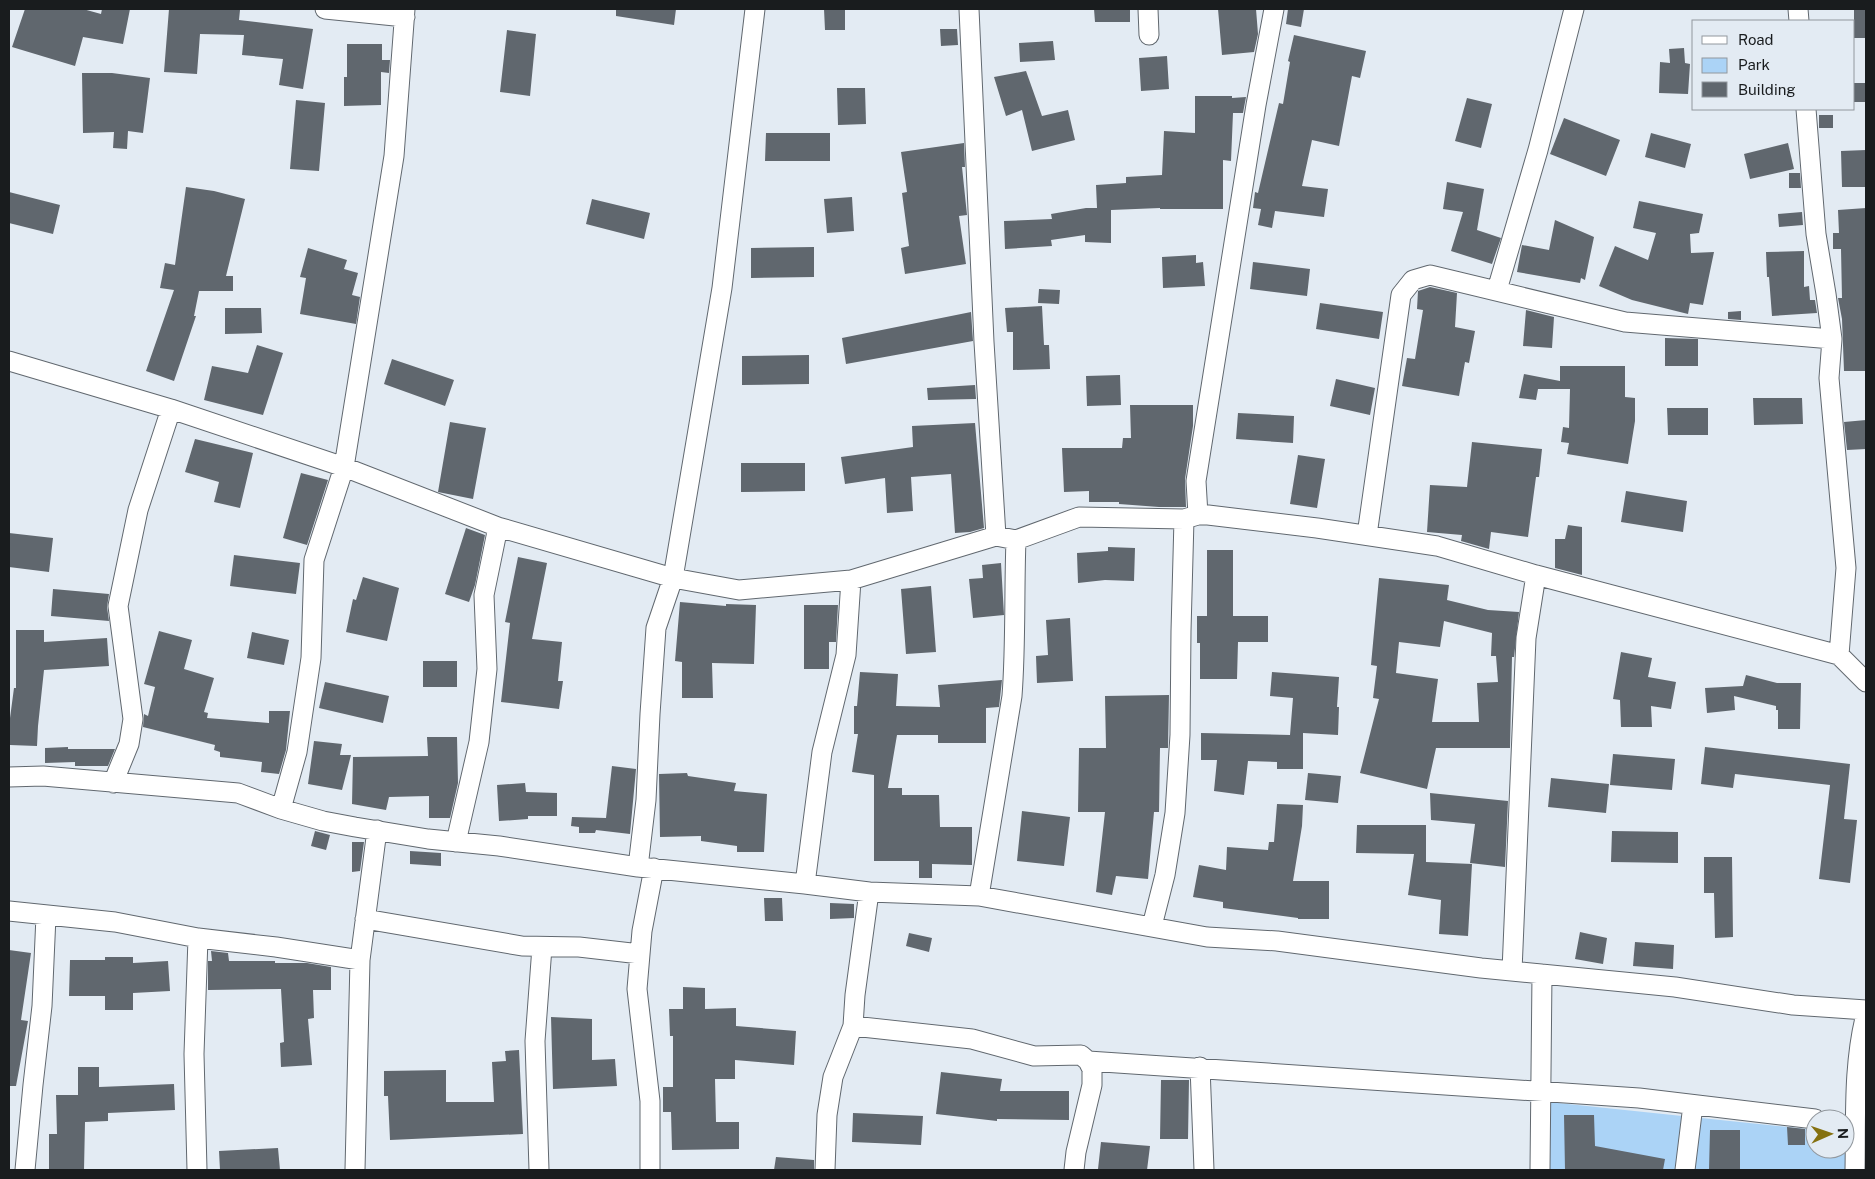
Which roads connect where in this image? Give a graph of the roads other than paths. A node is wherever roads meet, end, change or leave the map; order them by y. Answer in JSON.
{"nodes":[{"id":1,"x":325,"y":9,"type":"edge"},
{"id":2,"x":755,"y":9,"type":"edge"},
{"id":3,"x":969,"y":9,"type":"edge"},
{"id":4,"x":1148,"y":9,"type":"edge"},
{"id":5,"x":1274,"y":9,"type":"edge"},
{"id":6,"x":1574,"y":9,"type":"edge"},
{"id":7,"x":405,"y":13,"type":"edge"},
{"id":8,"x":1150,"y":35,"type":"dead end"},
{"id":9,"x":1806,"y":110,"type":"edge"},
{"id":10,"x":1497,"y":290,"type":"junction"},
{"id":11,"x":1832,"y":339,"type":"junction"},
{"id":12,"x":9,"y":361,"type":"edge"},
{"id":13,"x":171,"y":409,"type":"junction"},
{"id":14,"x":344,"y":467,"type":"junction"},
{"id":15,"x":1191,"y":517,"type":"junction"},
{"id":16,"x":498,"y":527,"type":"junction"},
{"id":17,"x":1368,"y":535,"type":"junction"},
{"id":18,"x":996,"y":536,"type":"junction"},
{"id":19,"x":1016,"y":540,"type":"junction"},
{"id":20,"x":1536,"y":575,"type":"junction"},
{"id":21,"x":673,"y":578,"type":"junction"},
{"id":22,"x":851,"y":580,"type":"junction"},
{"id":23,"x":1839,"y":655,"type":"junction"},
{"id":24,"x":1866,"y":682,"type":"edge"},
{"id":25,"x":9,"y":776,"type":"edge"},
{"id":26,"x":113,"y":782,"type":"junction"},
{"id":27,"x":281,"y":809,"type":"junction"},
{"id":28,"x":377,"y":830,"type":"junction"},
{"id":29,"x":456,"y":842,"type":"junction"},
{"id":30,"x":646,"y":868,"type":"junction"},
{"id":31,"x":804,"y":884,"type":"junction"},
{"id":32,"x":870,"y":892,"type":"junction"},
{"id":33,"x":979,"y":896,"type":"junction"},
{"id":34,"x":9,"y":911,"type":"edge"},
{"id":35,"x":46,"y":916,"type":"junction"},
{"id":36,"x":365,"y":919,"type":"junction"},
{"id":37,"x":1152,"y":926,"type":"junction"},
{"id":38,"x":198,"y":938,"type":"junction"},
{"id":39,"x":542,"y":947,"type":"junction"},
{"id":40,"x":640,"y":954,"type":"junction"},
{"id":41,"x":360,"y":960,"type":"junction"},
{"id":42,"x":1512,"y":971,"type":"junction"},
{"id":43,"x":1542,"y":974,"type":"junction"},
{"id":44,"x":1866,"y":1012,"type":"edge"},
{"id":45,"x":853,"y":1026,"type":"junction"},
{"id":46,"x":1088,"y":1061,"type":"junction"},
{"id":47,"x":1200,"y":1067,"type":"junction"},
{"id":48,"x":1541,"y":1092,"type":"junction"},
{"id":49,"x":1693,"y":1104,"type":"junction"},
{"id":50,"x":1805,"y":1118,"type":"edge"},
{"id":51,"x":1856,"y":1124,"type":"edge"},
{"id":52,"x":26,"y":1170,"type":"edge"},
{"id":53,"x":197,"y":1170,"type":"edge"},
{"id":54,"x":355,"y":1170,"type":"edge"},
{"id":55,"x":539,"y":1170,"type":"edge"},
{"id":56,"x":650,"y":1170,"type":"edge"},
{"id":57,"x":825,"y":1170,"type":"edge"},
{"id":58,"x":1074,"y":1170,"type":"edge"},
{"id":59,"x":1204,"y":1170,"type":"edge"},
{"id":60,"x":1540,"y":1170,"type":"edge"},
{"id":61,"x":1685,"y":1170,"type":"edge"},
{"id":62,"x":1855,"y":1170,"type":"edge"}],
"edges":[{"from":1,"to":7,"type":"street"},
{"from":2,"to":21,"type":"street"},
{"from":3,"to":18,"type":"street"},
{"from":4,"to":8,"type":"street"},
{"from":5,"to":15,"type":"street"},
{"from":6,"to":10,"type":"street"},
{"from":7,"to":14,"type":"street"},
{"from":9,"to":11,"type":"street"},
{"from":10,"to":11,"type":"street"},
{"from":10,"to":17,"type":"street"},
{"from":11,"to":23,"type":"street"},
{"from":12,"to":13,"type":"street"},
{"from":13,"to":14,"type":"street"},
{"from":13,"to":26,"type":"street"},
{"from":14,"to":16,"type":"street"},
{"from":14,"to":27,"type":"street"},
{"from":15,"to":17,"type":"street"},
{"from":15,"to":19,"type":"street"},
{"from":15,"to":37,"type":"street"},
{"from":16,"to":21,"type":"street"},
{"from":16,"to":29,"type":"street"},
{"from":17,"to":20,"type":"street"},
{"from":18,"to":19,"type":"street"},
{"from":18,"to":22,"type":"street"},
{"from":19,"to":33,"type":"street"},
{"from":20,"to":23,"type":"street"},
{"from":20,"to":42,"type":"street"},
{"from":21,"to":22,"type":"street"},
{"from":21,"to":30,"type":"street"},
{"from":22,"to":31,"type":"street"},
{"from":23,"to":24,"type":"street"},
{"from":25,"to":26,"type":"street"},
{"from":26,"to":27,"type":"street"},
{"from":27,"to":28,"type":"street"},
{"from":28,"to":29,"type":"street"},
{"from":28,"to":36,"type":"street"},
{"from":29,"to":30,"type":"street"},
{"from":30,"to":31,"type":"street"},
{"from":30,"to":40,"type":"street"},
{"from":31,"to":32,"type":"street"},
{"from":32,"to":33,"type":"street"},
{"from":32,"to":45,"type":"street"},
{"from":33,"to":37,"type":"street"},
{"from":34,"to":35,"type":"street"},
{"from":35,"to":38,"type":"street"},
{"from":35,"to":52,"type":"street"},
{"from":36,"to":39,"type":"street"},
{"from":36,"to":41,"type":"street"},
{"from":37,"to":42,"type":"street"},
{"from":38,"to":41,"type":"street"},
{"from":38,"to":53,"type":"street"},
{"from":39,"to":40,"type":"street"},
{"from":39,"to":55,"type":"street"},
{"from":40,"to":56,"type":"street"},
{"from":41,"to":54,"type":"street"},
{"from":42,"to":43,"type":"street"},
{"from":43,"to":44,"type":"street"},
{"from":43,"to":48,"type":"street"},
{"from":44,"to":51,"type":"street"},
{"from":45,"to":46,"type":"street"},
{"from":45,"to":57,"type":"street"},
{"from":46,"to":47,"type":"street"},
{"from":46,"to":58,"type":"street"},
{"from":47,"to":48,"type":"street"},
{"from":47,"to":59,"type":"street"},
{"from":48,"to":49,"type":"street"},
{"from":48,"to":60,"type":"street"},
{"from":49,"to":50,"type":"street"},
{"from":49,"to":61,"type":"street"},
{"from":51,"to":62,"type":"street"}]}
